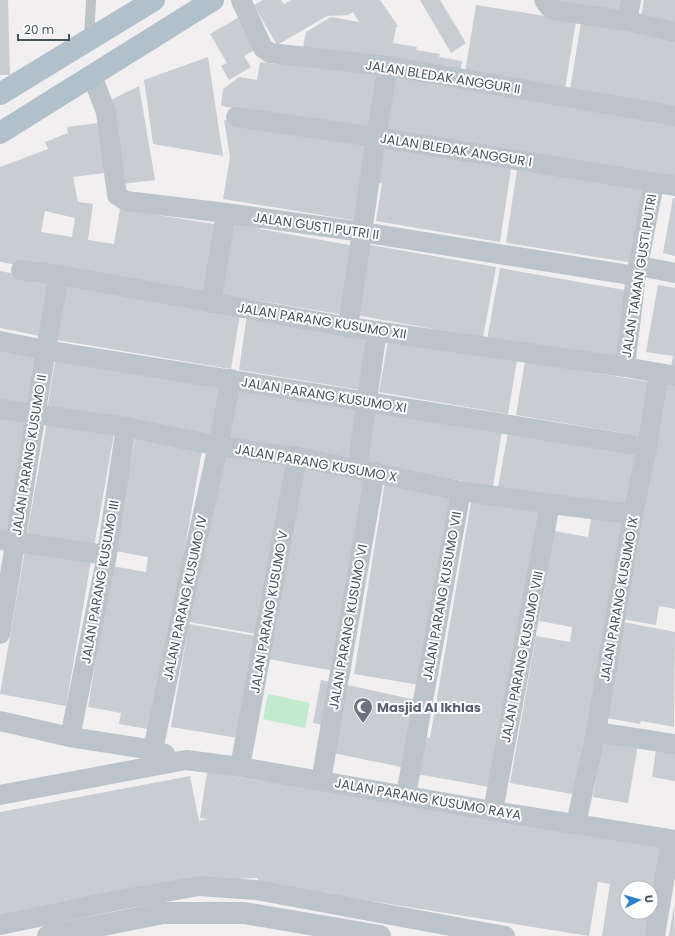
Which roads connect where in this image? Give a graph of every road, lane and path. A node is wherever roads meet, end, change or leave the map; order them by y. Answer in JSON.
{"nodes":[{"id":1,"x":91,"y":0,"type":"edge"},
{"id":2,"x":153,"y":0,"type":"edge"},
{"id":3,"x":213,"y":0,"type":"edge"},
{"id":4,"x":241,"y":0,"type":"edge"},
{"id":5,"x":631,"y":0,"type":"edge"},
{"id":6,"x":545,"y":1,"type":"edge"},
{"id":7,"x":627,"y":21,"type":"junction"},
{"id":8,"x":675,"y":32,"type":"edge"},
{"id":9,"x":89,"y":40,"type":"junction"},
{"id":10,"x":388,"y":66,"type":"junction"},
{"id":11,"x":92,"y":76,"type":"junction"},
{"id":12,"x":0,"y":94,"type":"edge"},
{"id":13,"x":675,"y":116,"type":"edge"},
{"id":14,"x":236,"y":117,"type":"dead end"},
{"id":15,"x":0,"y":133,"type":"edge"},
{"id":16,"x":376,"y":137,"type":"junction"},
{"id":17,"x":654,"y":183,"type":"junction"},
{"id":18,"x":675,"y":186,"type":"edge"},
{"id":19,"x":226,"y":213,"type":"junction"},
{"id":20,"x":362,"y":232,"type":"junction"},
{"id":21,"x":21,"y":270,"type":"dead end"},
{"id":22,"x":638,"y":271,"type":"junction"},
{"id":23,"x":675,"y":274,"type":"edge"},
{"id":24,"x":59,"y":275,"type":"junction"},
{"id":25,"x":211,"y":303,"type":"junction"},
{"id":26,"x":348,"y":327,"type":"junction"},
{"id":27,"x":377,"y":331,"type":"junction"},
{"id":28,"x":0,"y":341,"type":"edge"},
{"id":29,"x":45,"y":350,"type":"junction"},
{"id":30,"x":625,"y":366,"type":"junction"},
{"id":31,"x":667,"y":374,"type":"edge"},
{"id":32,"x":231,"y":379,"type":"junction"},
{"id":33,"x":366,"y":402,"type":"junction"},
{"id":34,"x":0,"y":409,"type":"edge"},
{"id":35,"x":35,"y":414,"type":"junction"},
{"id":36,"x":126,"y":427,"type":"junction"},
{"id":37,"x":218,"y":446,"type":"junction"},
{"id":38,"x":647,"y":448,"type":"junction"},
{"id":39,"x":297,"y":457,"type":"junction"},
{"id":40,"x":366,"y":471,"type":"junction"},
{"id":41,"x":461,"y":491,"type":"junction"},
{"id":42,"x":550,"y":504,"type":"junction"},
{"id":43,"x":633,"y":514,"type":"junction"},
{"id":44,"x":8,"y":541,"type":"edge"},
{"id":45,"x":107,"y":555,"type":"junction"},
{"id":46,"x":0,"y":634,"type":"edge"},
{"id":47,"x":0,"y":721,"type":"edge"},
{"id":48,"x":596,"y":732,"type":"junction"},
{"id":49,"x":70,"y":737,"type":"junction"},
{"id":50,"x":675,"y":744,"type":"edge"},
{"id":51,"x":153,"y":750,"type":"junction"},
{"id":52,"x":186,"y":760,"type":"junction"},
{"id":53,"x":240,"y":767,"type":"junction"},
{"id":54,"x":321,"y":781,"type":"junction"},
{"id":55,"x":0,"y":795,"type":"edge"},
{"id":56,"x":406,"y":795,"type":"junction"},
{"id":57,"x":493,"y":811,"type":"junction"},
{"id":58,"x":576,"y":824,"type":"junction"},
{"id":59,"x":673,"y":840,"type":"edge"},
{"id":60,"x":0,"y":925,"type":"edge"},
{"id":61,"x":48,"y":936,"type":"edge"},
{"id":62,"x":380,"y":936,"type":"edge"},
{"id":63,"x":505,"y":936,"type":"edge"},
{"id":64,"x":655,"y":936,"type":"edge"}],
"edges":[{"from":1,"to":9,"type":"lane"},
{"from":2,"to":9,"type":"main road"},
{"from":3,"to":11,"type":"main road"},
{"from":4,"to":10,"type":"street","name":"JALAN BLEDAK ANGGUR II"},
{"from":5,"to":7,"type":"street"},
{"from":6,"to":7,"type":"street"},
{"from":7,"to":8,"type":"street"},
{"from":9,"to":12,"type":"main road"},
{"from":10,"to":13,"type":"street","name":"JALAN BLEDAK ANGGUR II"},
{"from":10,"to":16,"type":"street"},
{"from":11,"to":15,"type":"main road"},
{"from":11,"to":19,"type":"street","name":"JALAN GUSTI PUTRI II"},
{"from":14,"to":16,"type":"street","name":"JALAN BLEDAK ANGGUR I"},
{"from":16,"to":17,"type":"street","name":"JALAN BLEDAK ANGGUR I"},
{"from":16,"to":20,"type":"street"},
{"from":17,"to":18,"type":"street","name":"JALAN BLEDAK ANGGUR I"},
{"from":17,"to":22,"type":"street","name":"JALAN TAMAN GUSTI PUTRI"},
{"from":19,"to":20,"type":"street","name":"JALAN GUSTI PUTRI II"},
{"from":19,"to":25,"type":"street"},
{"from":20,"to":22,"type":"street","name":"JALAN GUSTI PUTRI II"},
{"from":20,"to":26,"type":"street"},
{"from":21,"to":24,"type":"street","name":"JALAN PARANG KUSUMO XII"},
{"from":22,"to":23,"type":"street","name":"JALAN GUSTI PUTRI II"},
{"from":22,"to":30,"type":"street","name":"JALAN TAMAN GUSTI PUTRI"},
{"from":24,"to":25,"type":"street","name":"JALAN PARANG KUSUMO XII"},
{"from":24,"to":29,"type":"street","name":"JALAN PARANG KUSUMO II"},
{"from":25,"to":26,"type":"street","name":"JALAN PARANG KUSUMO XII"},
{"from":26,"to":27,"type":"street","name":"JALAN PARANG KUSUMO XII"},
{"from":27,"to":30,"type":"street","name":"JALAN PARANG KUSUMO XII"},
{"from":27,"to":33,"type":"street","name":"JALAN PARANG KUSUMO VI"},
{"from":28,"to":29,"type":"street","name":"JALAN PARANG KUSUMO XI"},
{"from":29,"to":32,"type":"street","name":"JALAN PARANG KUSUMO XI"},
{"from":29,"to":35,"type":"street","name":"JALAN PARANG KUSUMO II"},
{"from":30,"to":31,"type":"street","name":"JALAN TAMAN GUSTI PUTRI"},
{"from":31,"to":38,"type":"street","name":"JALAN PARANG KUSUMO IX"},
{"from":32,"to":33,"type":"street","name":"JALAN PARANG KUSUMO XI"},
{"from":32,"to":37,"type":"street","name":"JALAN PARANG KUSUMO IV"},
{"from":33,"to":38,"type":"street","name":"JALAN PARANG KUSUMO XI"},
{"from":33,"to":40,"type":"street","name":"JALAN PARANG KUSUMO VI"},
{"from":34,"to":35,"type":"street","name":"JALAN PARANG KUSUMO X"},
{"from":35,"to":36,"type":"street","name":"JALAN PARANG KUSUMO X"},
{"from":35,"to":44,"type":"street","name":"JALAN PARANG KUSUMO II"},
{"from":36,"to":37,"type":"street","name":"JALAN PARANG KUSUMO X"},
{"from":36,"to":45,"type":"street","name":"JALAN PARANG KUSUMO III"},
{"from":37,"to":39,"type":"street","name":"JALAN PARANG KUSUMO X"},
{"from":37,"to":51,"type":"street","name":"JALAN PARANG KUSUMO IV"},
{"from":38,"to":43,"type":"street","name":"JALAN PARANG KUSUMO IX"},
{"from":39,"to":40,"type":"street","name":"JALAN PARANG KUSUMO X"},
{"from":39,"to":53,"type":"street","name":"JALAN PARANG KUSUMO V"},
{"from":40,"to":41,"type":"street","name":"JALAN PARANG KUSUMO X"},
{"from":40,"to":54,"type":"street","name":"JALAN PARANG KUSUMO VI"},
{"from":41,"to":42,"type":"street","name":"JALAN PARANG KUSUMO X"},
{"from":41,"to":56,"type":"street","name":"JALAN PARANG KUSUMO VII"},
{"from":42,"to":43,"type":"street","name":"JALAN PARANG KUSUMO X"},
{"from":42,"to":57,"type":"street","name":"JALAN PARANG KUSUMO VIII"},
{"from":43,"to":48,"type":"street","name":"JALAN PARANG KUSUMO IX"},
{"from":44,"to":45,"type":"street"},
{"from":44,"to":46,"type":"street","name":"JALAN PARANG KUSUMO II"},
{"from":45,"to":49,"type":"street","name":"JALAN PARANG KUSUMO III"},
{"from":47,"to":49,"type":"street","name":"JALAN PARANG KUSUMO RAYA"},
{"from":48,"to":50,"type":"street"},
{"from":48,"to":58,"type":"street","name":"JALAN PARANG KUSUMO IX"},
{"from":49,"to":51,"type":"street","name":"JALAN PARANG KUSUMO RAYA"},
{"from":51,"to":52,"type":"street","name":"JALAN PARANG KUSUMO RAYA"},
{"from":52,"to":53,"type":"street","name":"JALAN PARANG KUSUMO RAYA"},
{"from":52,"to":55,"type":"street","name":"JALAN PARANG KUSUMO RAYA"},
{"from":53,"to":54,"type":"street","name":"JALAN PARANG KUSUMO RAYA"},
{"from":54,"to":56,"type":"street","name":"JALAN PARANG KUSUMO RAYA"},
{"from":56,"to":57,"type":"street","name":"JALAN PARANG KUSUMO RAYA"},
{"from":57,"to":58,"type":"street","name":"JALAN PARANG KUSUMO RAYA"},
{"from":58,"to":59,"type":"street","name":"JALAN PARANG KUSUMO RAYA"},
{"from":59,"to":64,"type":"street"},
{"from":60,"to":63,"type":"street"},
{"from":61,"to":62,"type":"street"}]}
